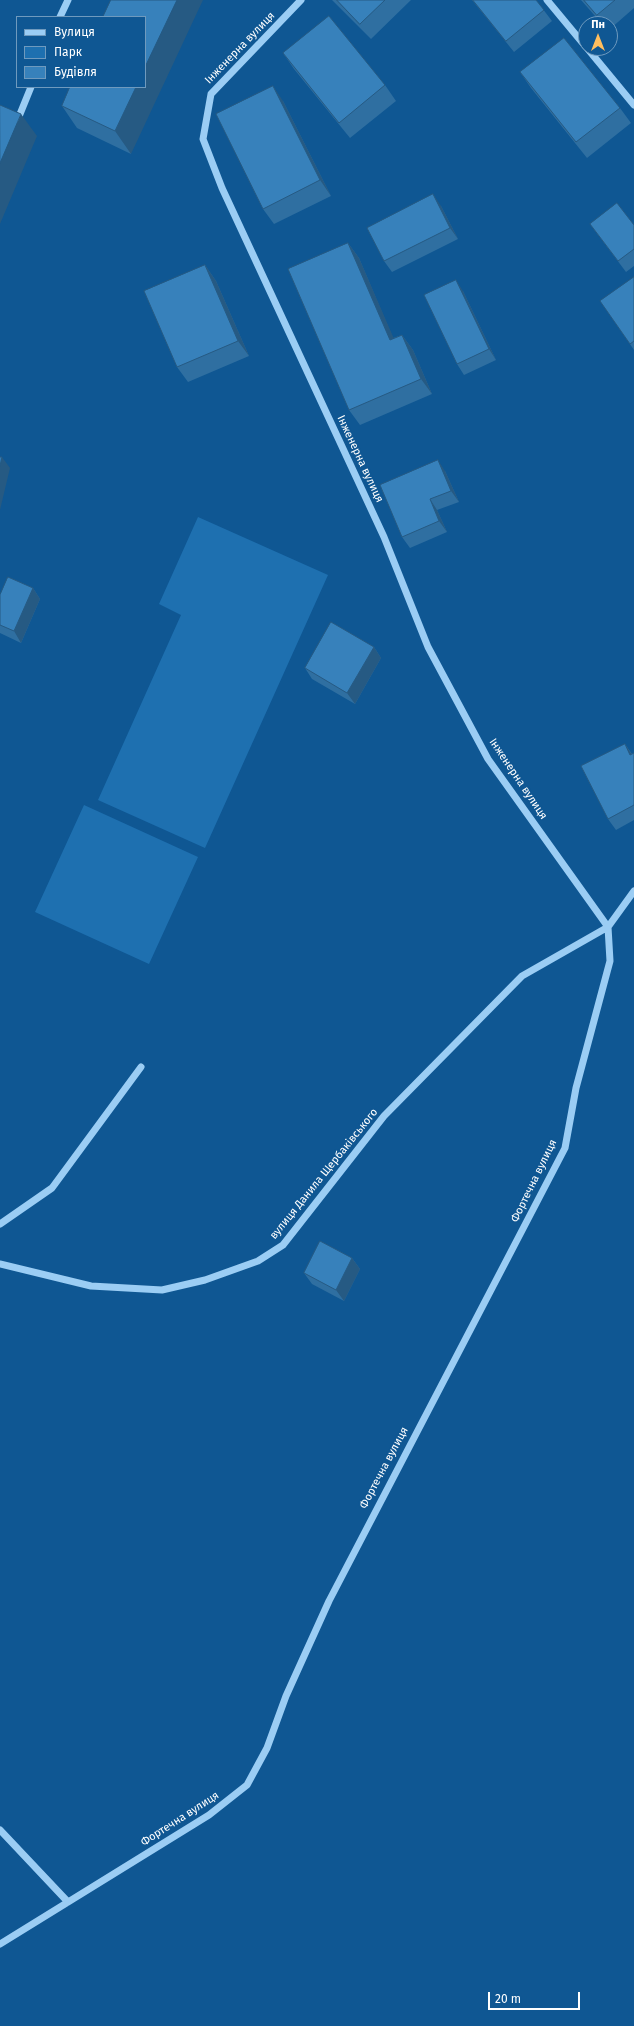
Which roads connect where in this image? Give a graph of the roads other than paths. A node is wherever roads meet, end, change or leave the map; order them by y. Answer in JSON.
{"nodes":[{"id":1,"x":68,"y":0,"type":"edge"},
{"id":2,"x":301,"y":0,"type":"edge"},
{"id":3,"x":547,"y":0,"type":"edge"},
{"id":4,"x":60,"y":16,"type":"edge"},
{"id":5,"x":578,"y":38,"type":"edge"},
{"id":6,"x":593,"y":56,"type":"edge"},
{"id":7,"x":31,"y":88,"type":"edge"},
{"id":8,"x":634,"y":105,"type":"edge"},
{"id":9,"x":18,"y":119,"type":"edge"},
{"id":10,"x":634,"y":891,"type":"edge"},
{"id":11,"x":608,"y":927,"type":"junction"},
{"id":12,"x":141,"y":1067,"type":"dead end"},
{"id":13,"x":0,"y":1224,"type":"edge"},
{"id":14,"x":0,"y":1264,"type":"edge"},
{"id":15,"x":0,"y":1830,"type":"edge"},
{"id":16,"x":68,"y":1902,"type":"junction"},
{"id":17,"x":0,"y":1944,"type":"edge"}],
"edges":[{"from":1,"to":4,"type":"street"},
{"from":2,"to":11,"type":"street","name":"Інженерна вулиця"},
{"from":3,"to":5,"type":"street"},
{"from":6,"to":8,"type":"street"},
{"from":7,"to":9,"type":"street"},
{"from":10,"to":11,"type":"street"},
{"from":11,"to":14,"type":"street","name":"вулиця Данила Щербаківського"},
{"from":11,"to":16,"type":"street","name":"Фортечна вулиця"},
{"from":12,"to":13,"type":"street"},
{"from":15,"to":16,"type":"street"},
{"from":16,"to":17,"type":"street","name":"Фортечна вулиця"}]}
